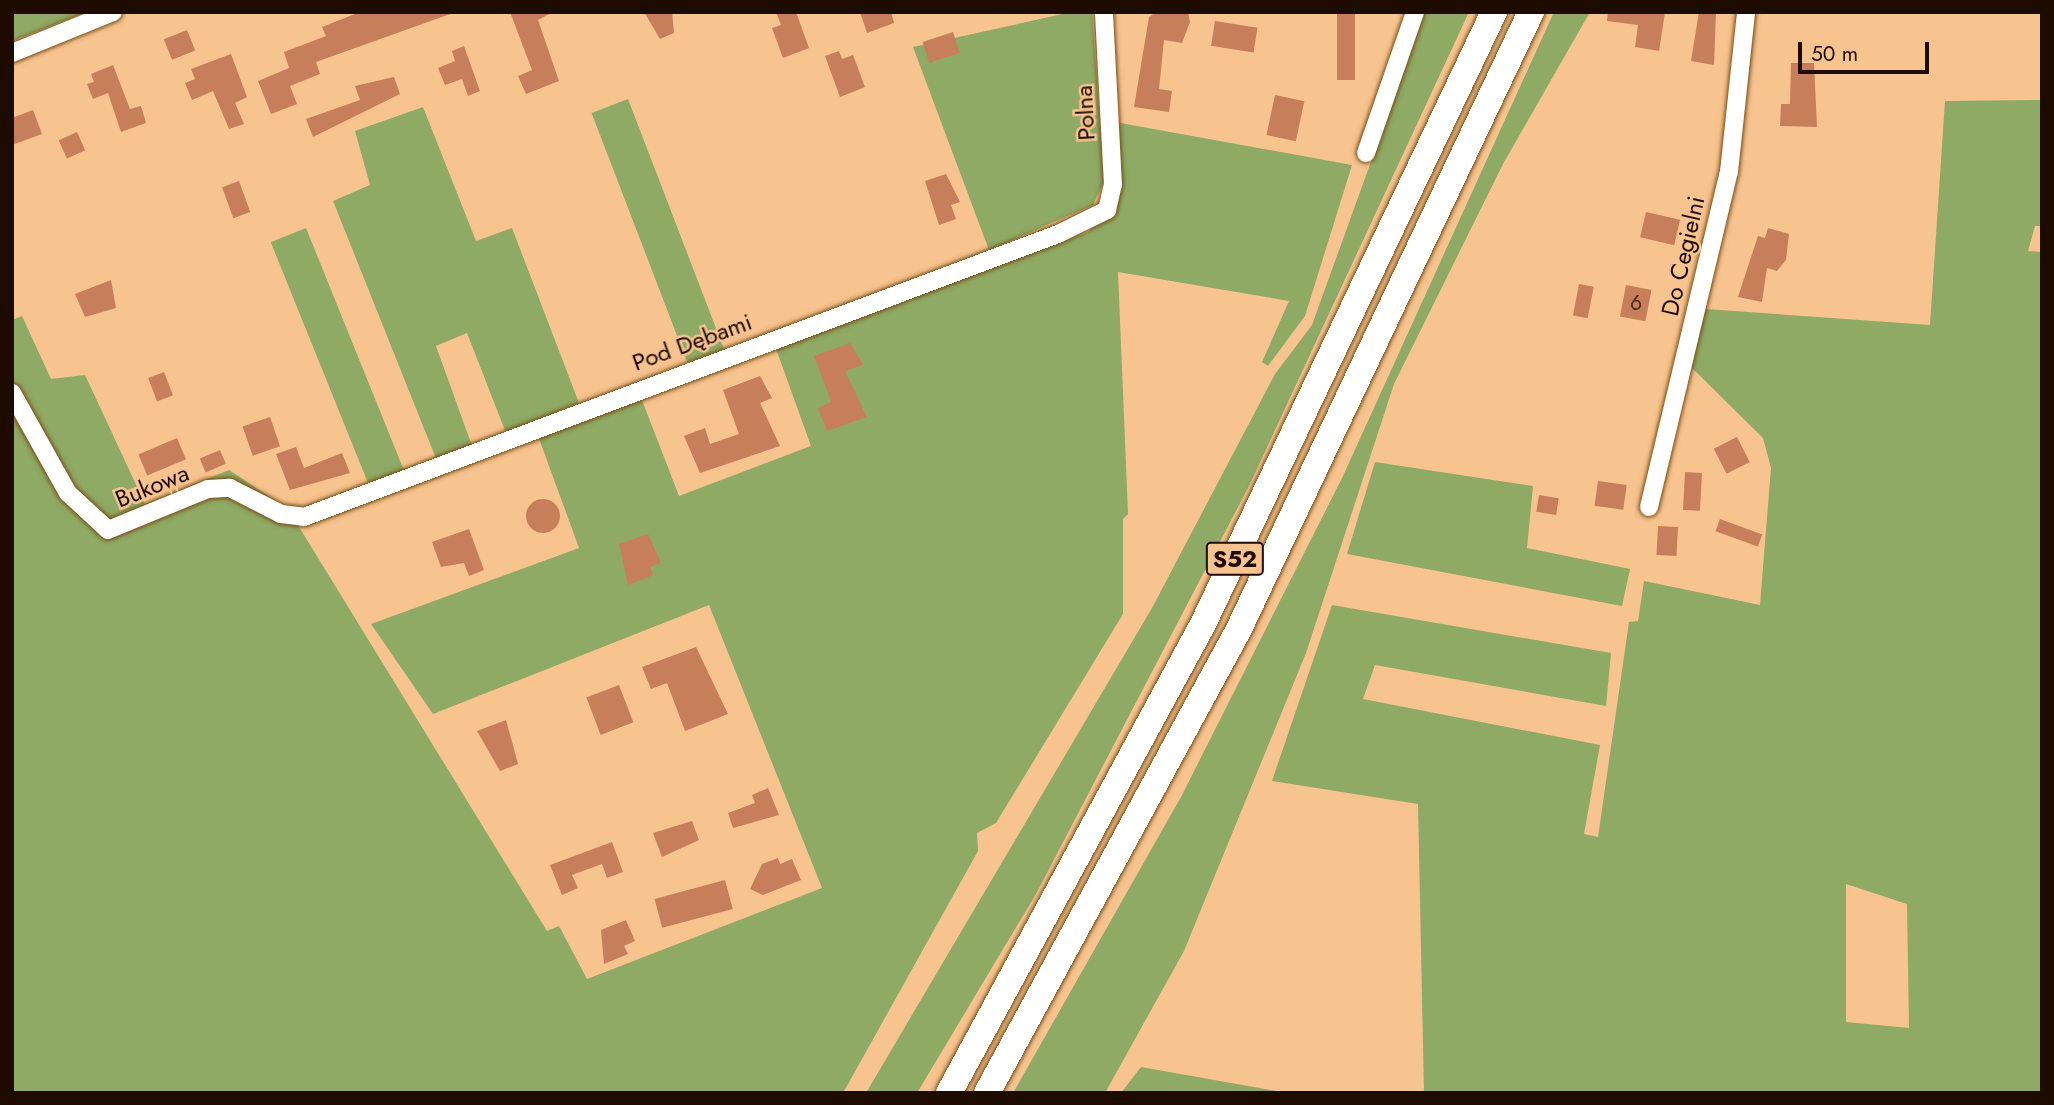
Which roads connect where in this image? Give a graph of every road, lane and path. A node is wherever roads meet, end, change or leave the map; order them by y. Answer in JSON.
{"nodes":[{"id":1,"x":113,"y":12,"type":"edge"},
{"id":2,"x":1104,"y":12,"type":"edge"},
{"id":3,"x":1415,"y":12,"type":"edge"},
{"id":4,"x":1494,"y":12,"type":"edge"},
{"id":5,"x":1746,"y":12,"type":"edge"},
{"id":6,"x":1530,"y":15,"type":"edge"},
{"id":7,"x":12,"y":53,"type":"edge"},
{"id":8,"x":1366,"y":153,"type":"dead end"},
{"id":9,"x":1107,"y":210,"type":"joint"},
{"id":10,"x":12,"y":393,"type":"edge"},
{"id":11,"x":1648,"y":507,"type":"dead end"},
{"id":12,"x":294,"y":516,"type":"joint"},
{"id":13,"x":949,"y":1093,"type":"edge"},
{"id":14,"x":987,"y":1093,"type":"edge"}],
"edges":[{"from":1,"to":7,"type":"street"},
{"from":2,"to":9,"type":"street","name":"Polna"},
{"from":3,"to":8,"type":"street"},
{"from":4,"to":13,"type":"highway","number":"S52"},
{"from":5,"to":11,"type":"street","name":"Do Cegielni"},
{"from":6,"to":14,"type":"highway","number":"S52"},
{"from":9,"to":12,"type":"street","name":"Pod Dębami"},
{"from":10,"to":12,"type":"street","name":"Bukowa"}]}
